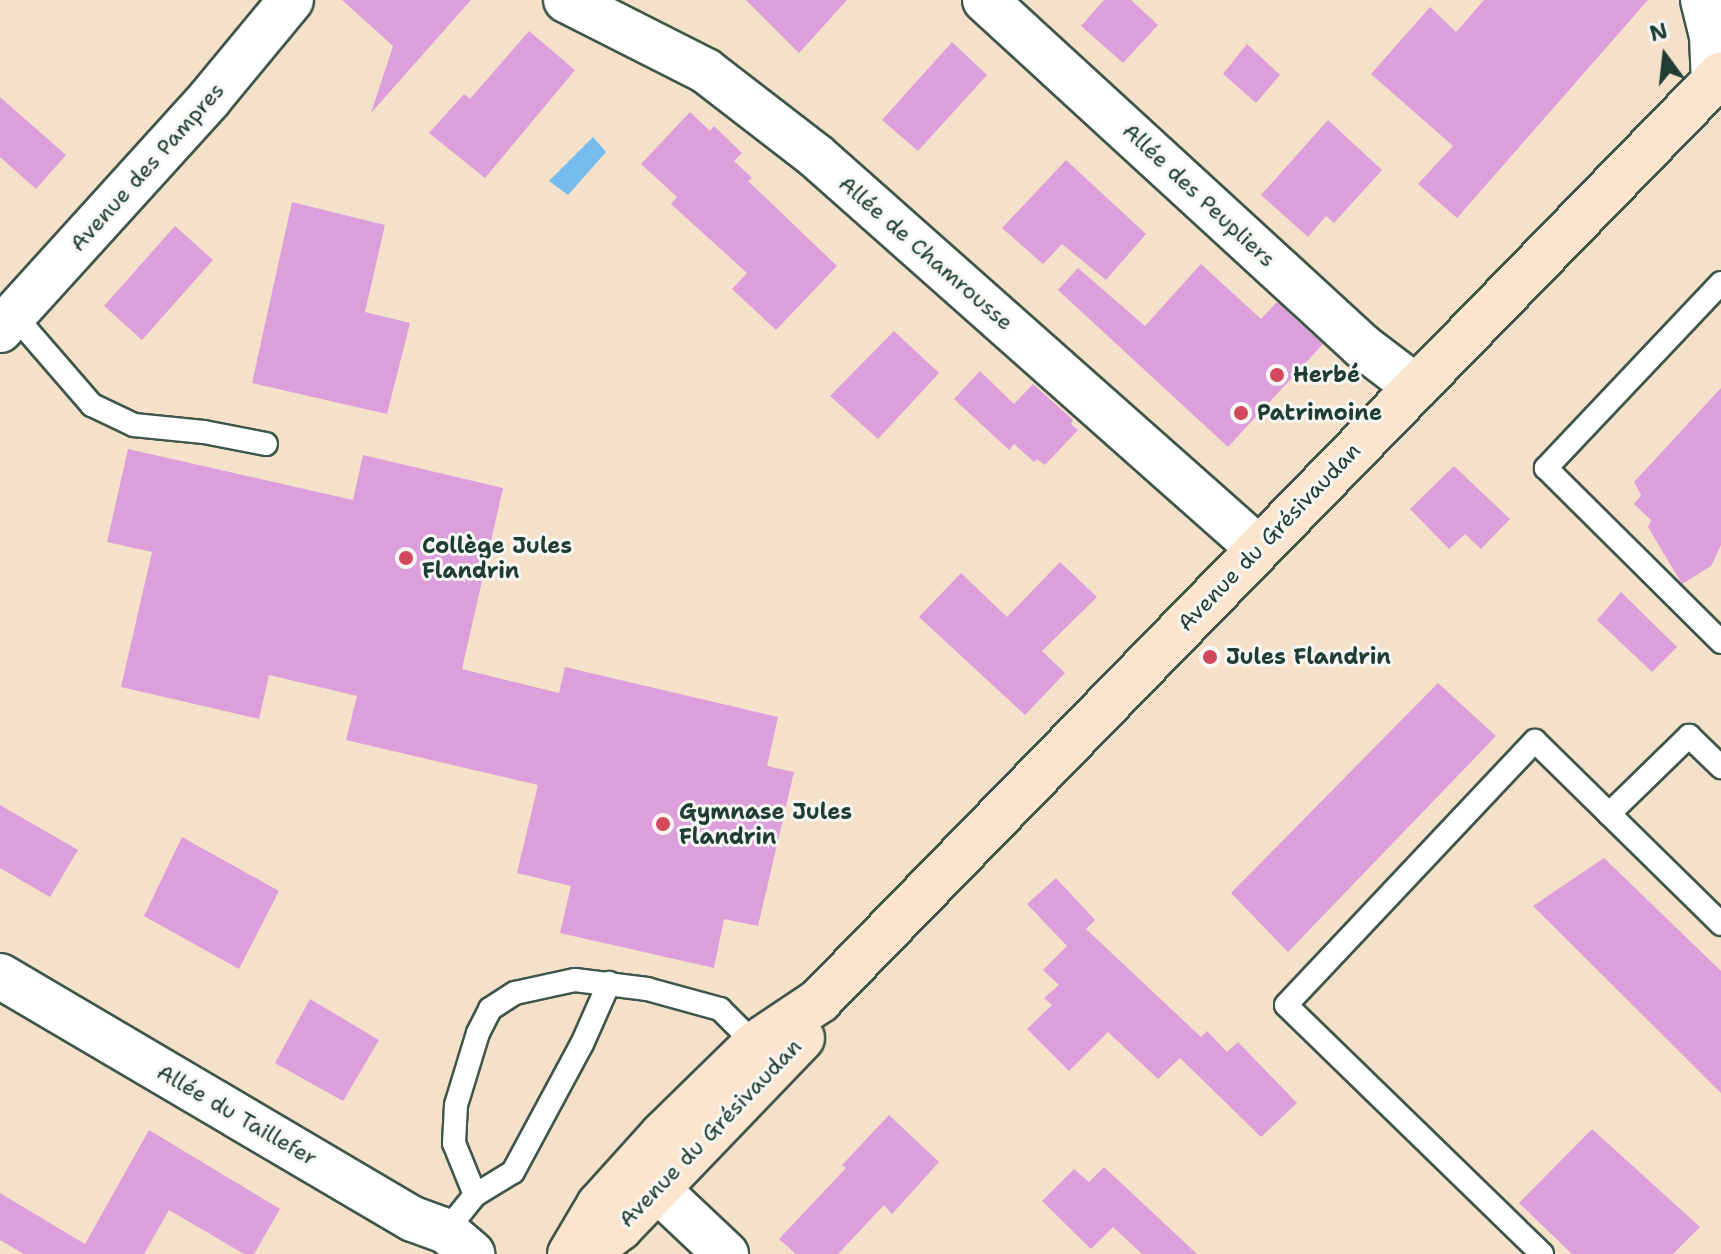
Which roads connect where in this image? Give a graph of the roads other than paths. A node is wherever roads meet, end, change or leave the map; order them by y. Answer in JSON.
{"nodes":[{"id":1,"x":291,"y":0,"type":"edge"},
{"id":2,"x":566,"y":0,"type":"edge"},
{"id":3,"x":985,"y":0,"type":"edge"},
{"id":4,"x":1703,"y":0,"type":"edge"},
{"id":5,"x":1717,"y":78,"type":"edge"},
{"id":6,"x":1721,"y":283,"type":"edge"},
{"id":7,"x":7,"y":322,"type":"edge"},
{"id":8,"x":1416,"y":387,"type":"junction"},
{"id":9,"x":266,"y":444,"type":"dead end"},
{"id":10,"x":1258,"y":548,"type":"junction"},
{"id":11,"x":1721,"y":642,"type":"edge"},
{"id":12,"x":1721,"y":767,"type":"edge"},
{"id":13,"x":1609,"y":814,"type":"junction"},
{"id":14,"x":1721,"y":924,"type":"edge"},
{"id":15,"x":0,"y":976,"type":"edge"},
{"id":16,"x":609,"y":983,"type":"junction"},
{"id":17,"x":764,"y":1056,"type":"junction"},
{"id":18,"x":657,"y":1189,"type":"junction"},
{"id":19,"x":475,"y":1195,"type":"junction"},
{"id":20,"x":459,"y":1242,"type":"edge"},
{"id":21,"x":570,"y":1254,"type":"edge"},
{"id":22,"x":586,"y":1254,"type":"edge"},
{"id":23,"x":726,"y":1254,"type":"edge"},
{"id":24,"x":1542,"y":1254,"type":"edge"}],
"edges":[{"from":1,"to":7,"type":"street","name":"Avenue des Pampres"},
{"from":2,"to":10,"type":"street","name":"Allée de Chamrousse"},
{"from":3,"to":8,"type":"street","name":"Allée des Peupliers"},
{"from":4,"to":5,"type":"street"},
{"from":5,"to":8,"type":"street","name":"Avenue du Grésivaudan"},
{"from":6,"to":11,"type":"lane"},
{"from":7,"to":9,"type":"lane"},
{"from":8,"to":10,"type":"street","name":"Avenue du Grésivaudan"},
{"from":10,"to":17,"type":"street","name":"Avenue du Grésivaudan"},
{"from":12,"to":13,"type":"lane"},
{"from":13,"to":14,"type":"lane"},
{"from":13,"to":24,"type":"lane"},
{"from":15,"to":20,"type":"street","name":"Allée du Taillefer"},
{"from":16,"to":17,"type":"lane"},
{"from":16,"to":19,"type":"lane"},
{"from":16,"to":19,"type":"lane"},
{"from":17,"to":18,"type":"street","name":"Avenue du Grésivaudan"},
{"from":17,"to":21,"type":"street","name":"Avenue du Grésivaudan"},
{"from":18,"to":22,"type":"street","name":"Avenue du Grésivaudan"},
{"from":18,"to":23,"type":"street"},
{"from":19,"to":20,"type":"lane"}]}
